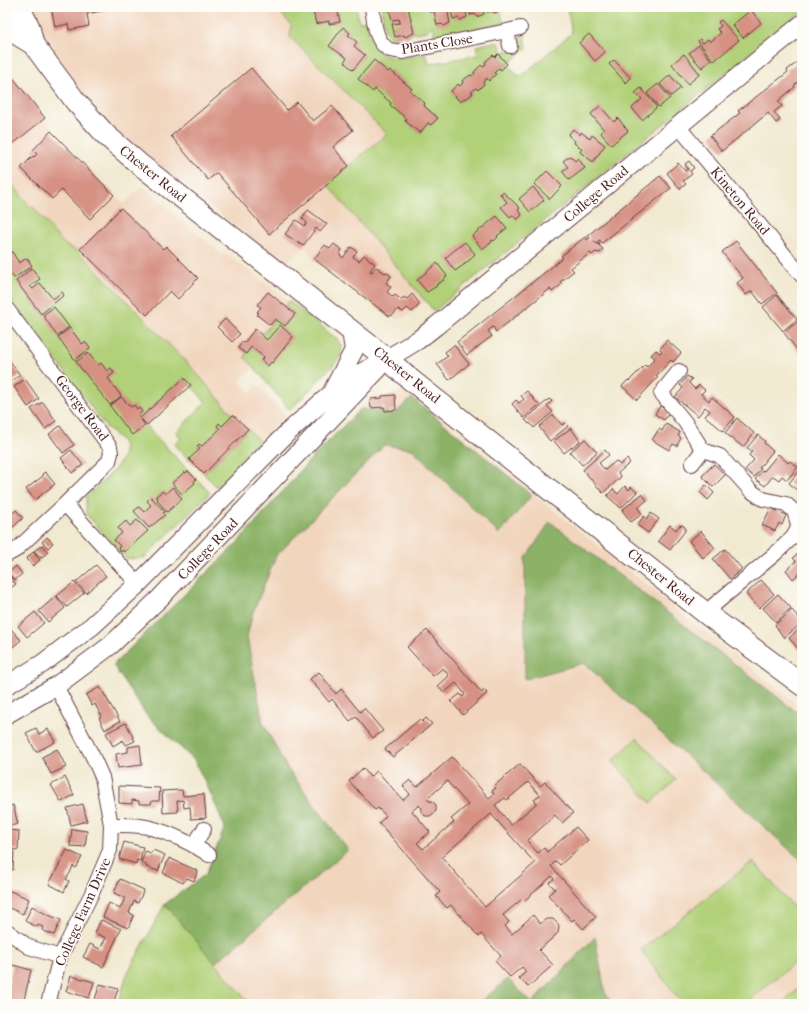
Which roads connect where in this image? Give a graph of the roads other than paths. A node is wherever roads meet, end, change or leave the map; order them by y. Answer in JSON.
{"nodes":[{"id":1,"x":17,"y":7,"type":"edge"},
{"id":2,"x":372,"y":7,"type":"edge"},
{"id":3,"x":802,"y":24,"type":"edge"},
{"id":4,"x":7,"y":26,"type":"edge"},
{"id":5,"x":33,"y":44,"type":"junction"},
{"id":6,"x":510,"y":46,"type":"dead end"},
{"id":7,"x":678,"y":126,"type":"junction"},
{"id":8,"x":802,"y":276,"type":"edge"},
{"id":9,"x":7,"y":308,"type":"edge"},
{"id":10,"x":352,"y":331,"type":"junction"},
{"id":11,"x":387,"y":359,"type":"junction"},
{"id":12,"x":679,"y":371,"type":"dead end"},
{"id":13,"x":331,"y":394,"type":"junction"},
{"id":14,"x":703,"y":450,"type":"junction"},
{"id":15,"x":692,"y":464,"type":"dead end"},
{"id":16,"x":65,"y":504,"type":"junction"},
{"id":17,"x":800,"y":524,"type":"edge"},
{"id":18,"x":11,"y":552,"type":"edge"},
{"id":19,"x":138,"y":584,"type":"junction"},
{"id":20,"x":708,"y":615,"type":"junction"},
{"id":21,"x":7,"y":685,"type":"edge"},
{"id":22,"x":802,"y":685,"type":"edge"},
{"id":23,"x":56,"y":686,"type":"junction"},
{"id":24,"x":7,"y":714,"type":"edge"},
{"id":25,"x":111,"y":825,"type":"junction"},
{"id":26,"x":204,"y":829,"type":"dead end"},
{"id":27,"x":194,"y":845,"type":"junction"},
{"id":28,"x":209,"y":855,"type":"dead end"},
{"id":29,"x":7,"y":931,"type":"edge"},
{"id":30,"x":60,"y":958,"type":"junction"},
{"id":31,"x":48,"y":1004,"type":"edge"}],
"edges":[{"from":1,"to":5,"type":"highway","name":"Chester Road"},
{"from":2,"to":6,"type":"street","name":"Plants Close"},
{"from":3,"to":7,"type":"main road","name":"College Road"},
{"from":4,"to":5,"type":"highway","name":"Chester Road"},
{"from":5,"to":10,"type":"highway","name":"Chester Road"},
{"from":7,"to":8,"type":"street","name":"Kineton Road"},
{"from":7,"to":11,"type":"main road","name":"College Road"},
{"from":9,"to":16,"type":"street","name":"George Road"},
{"from":10,"to":11,"type":"highway","name":"Chester Road"},
{"from":10,"to":13,"type":"main road","name":"College Road"},
{"from":11,"to":13,"type":"main road","name":"College Road"},
{"from":11,"to":20,"type":"highway","name":"Chester Road"},
{"from":11,"to":23,"type":"main road","name":"College Road"},
{"from":12,"to":14,"type":"street"},
{"from":13,"to":19,"type":"main road","name":"College Road"},
{"from":14,"to":15,"type":"street"},
{"from":14,"to":17,"type":"street"},
{"from":16,"to":18,"type":"street","name":"George Road"},
{"from":16,"to":19,"type":"street"},
{"from":17,"to":20,"type":"street"},
{"from":19,"to":21,"type":"main road","name":"College Road"},
{"from":20,"to":22,"type":"highway","name":"Chester Road"},
{"from":23,"to":24,"type":"main road","name":"College Road"},
{"from":23,"to":25,"type":"street","name":"College Farm Drive"},
{"from":25,"to":27,"type":"street"},
{"from":25,"to":30,"type":"street","name":"College Farm Drive"},
{"from":26,"to":27,"type":"street"},
{"from":27,"to":28,"type":"street"},
{"from":29,"to":30,"type":"street"},
{"from":30,"to":31,"type":"street","name":"College Farm Drive"}]}
